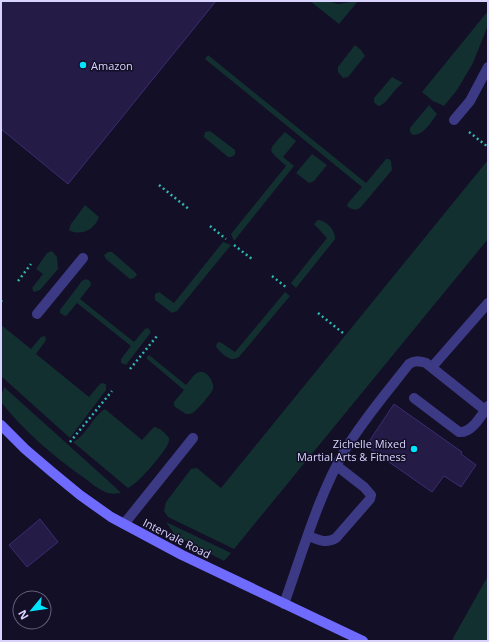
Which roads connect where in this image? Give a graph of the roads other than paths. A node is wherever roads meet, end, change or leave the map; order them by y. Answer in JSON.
{"nodes":[{"id":1,"x":488,"y":68,"type":"edge"},
{"id":2,"x":454,"y":120,"type":"dead end"},
{"id":3,"x":83,"y":258,"type":"dead end"},
{"id":4,"x":488,"y":303,"type":"edge"},
{"id":5,"x":37,"y":314,"type":"dead end"},
{"id":6,"x":432,"y":367,"type":"junction"},
{"id":7,"x":414,"y":398,"type":"dead end"},
{"id":8,"x":487,"y":408,"type":"edge"},
{"id":9,"x":1,"y":424,"type":"edge"},
{"id":10,"x":193,"y":438,"type":"dead end"},
{"id":11,"x":337,"y":466,"type":"junction"},
{"id":12,"x":124,"y":524,"type":"junction"},
{"id":13,"x":308,"y":536,"type":"junction"},
{"id":14,"x":284,"y":604,"type":"junction"},
{"id":15,"x":363,"y":641,"type":"edge"}],
"edges":[{"from":1,"to":2,"type":"lane"},
{"from":3,"to":5,"type":"lane"},
{"from":4,"to":6,"type":"lane"},
{"from":6,"to":8,"type":"lane"},
{"from":6,"to":11,"type":"lane"},
{"from":7,"to":8,"type":"lane"},
{"from":9,"to":12,"type":"main road","name":"Intervale Road"},
{"from":10,"to":12,"type":"lane"},
{"from":11,"to":13,"type":"lane"},
{"from":11,"to":13,"type":"lane"},
{"from":12,"to":14,"type":"main road","name":"Intervale Road"},
{"from":13,"to":14,"type":"lane"},
{"from":14,"to":15,"type":"main road","name":"Intervale Road"}]}
